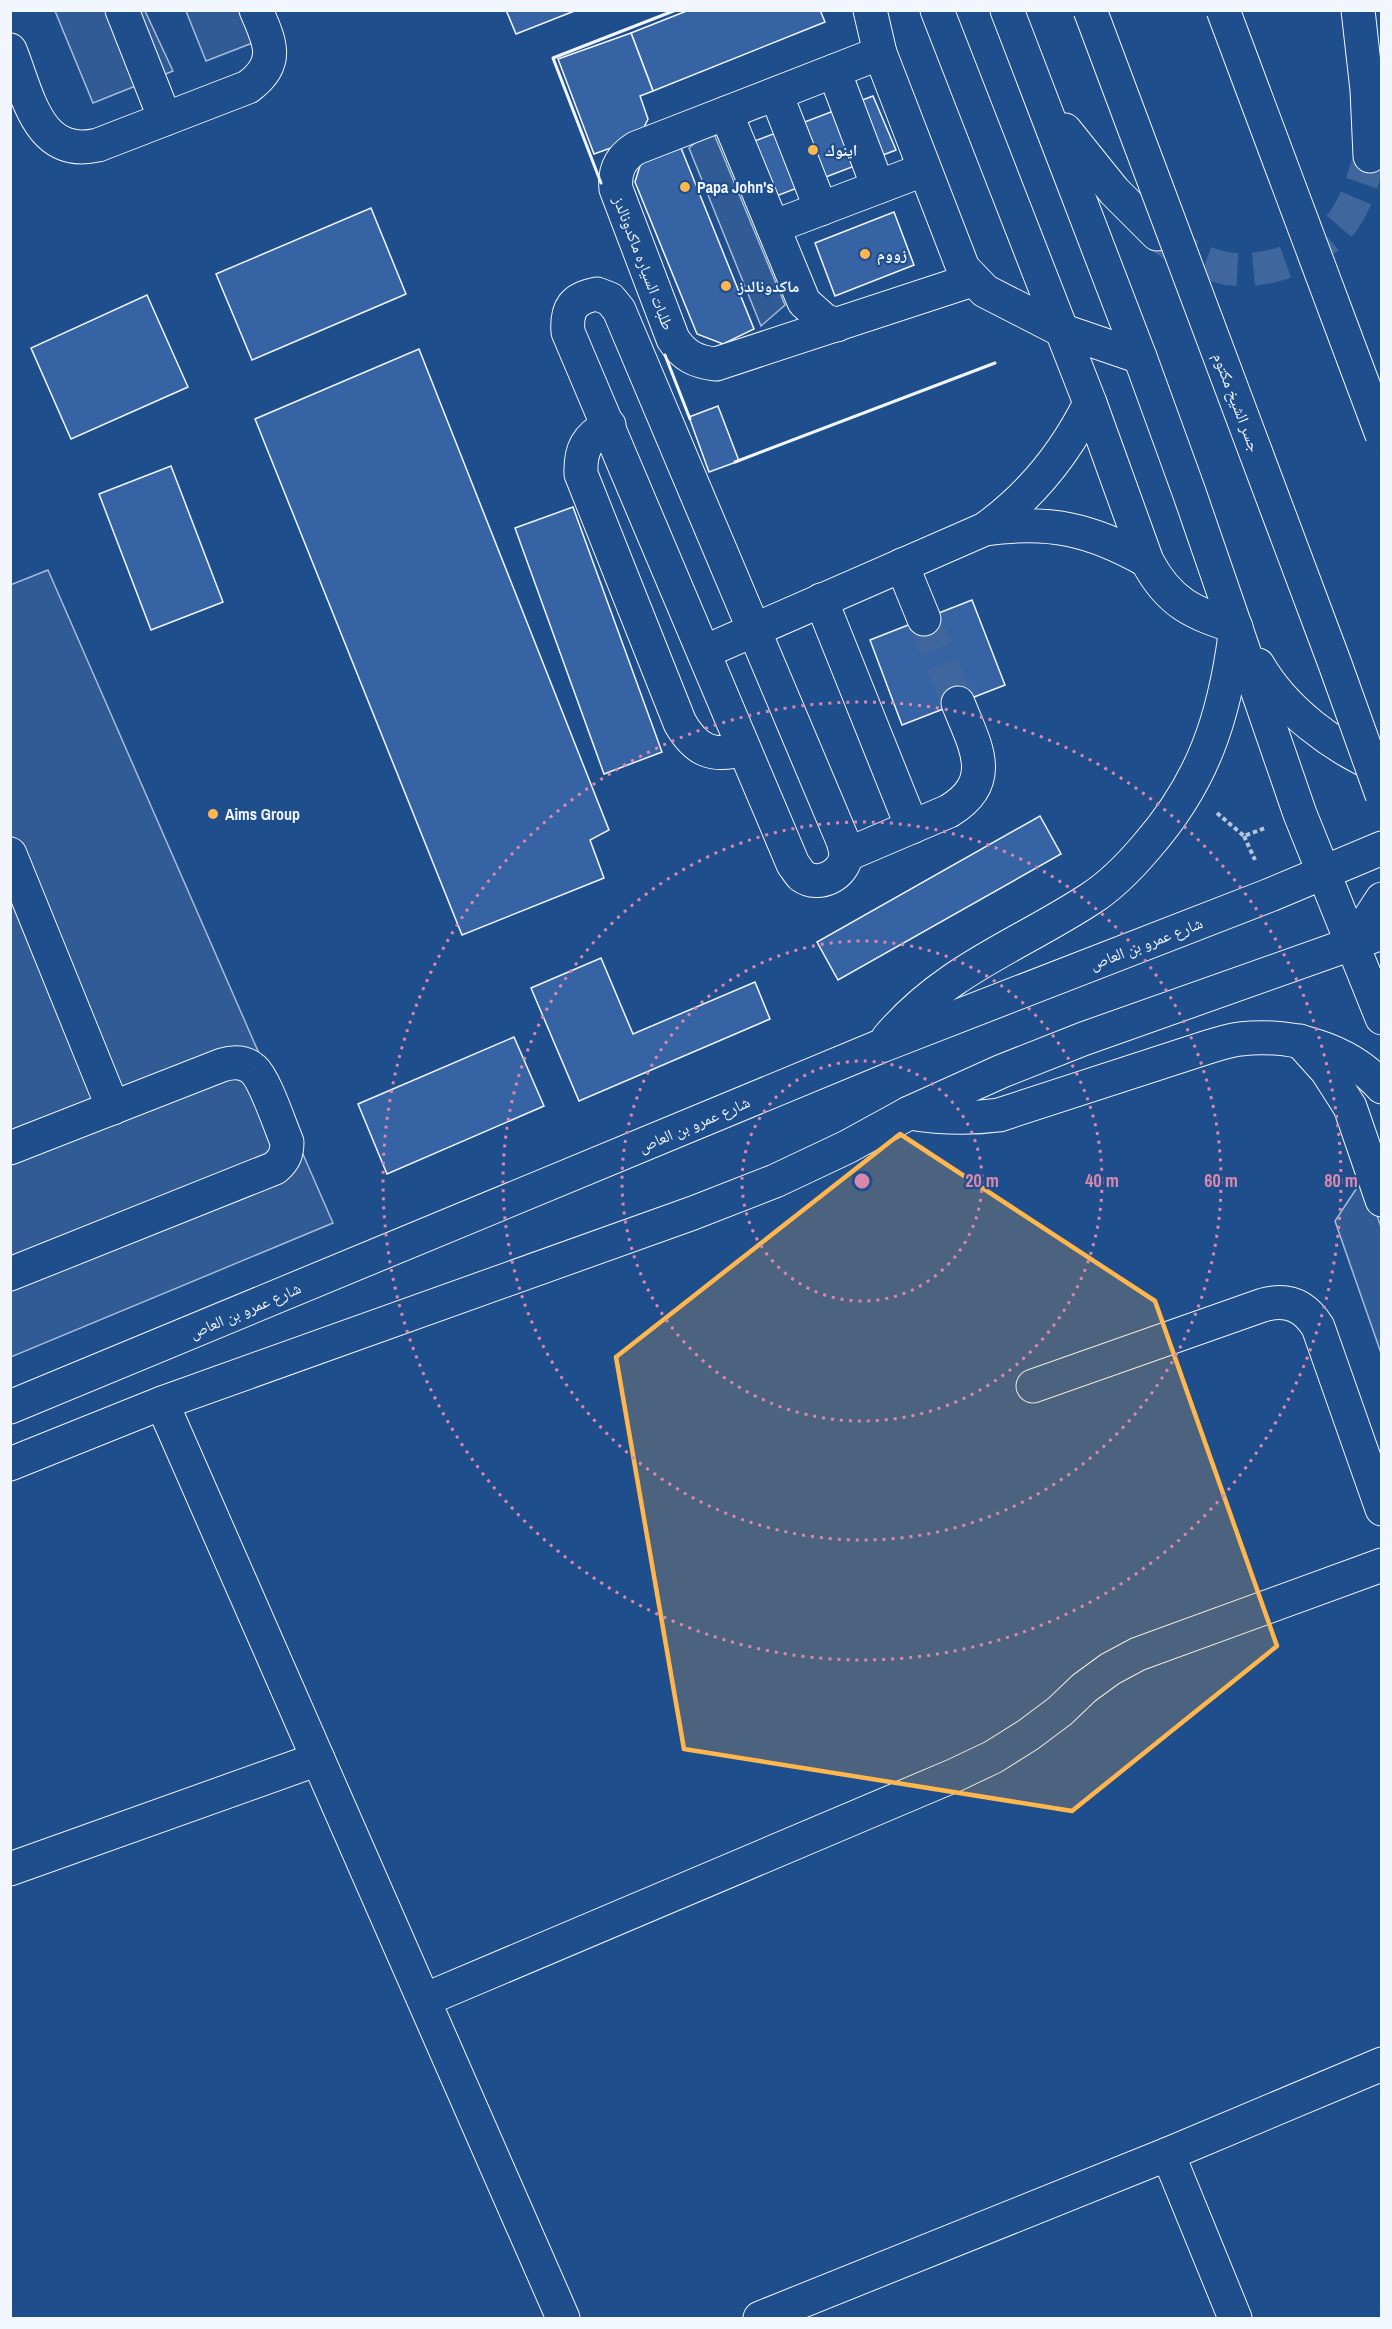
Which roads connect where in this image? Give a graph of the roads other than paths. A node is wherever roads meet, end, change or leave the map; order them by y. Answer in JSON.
{"nodes":[{"id":1,"x":122,"y":10,"type":"edge"},
{"id":2,"x":256,"y":10,"type":"edge"},
{"id":3,"x":870,"y":10,"type":"edge"},
{"id":4,"x":937,"y":10,"type":"edge"},
{"id":5,"x":1007,"y":10,"type":"edge"},
{"id":6,"x":1090,"y":10,"type":"edge"},
{"id":7,"x":1223,"y":10,"type":"edge"},
{"id":8,"x":1358,"y":10,"type":"edge"},
{"id":9,"x":10,"y":50,"type":"edge"},
{"id":10,"x":879,"y":53,"type":"junction"},
{"id":11,"x":834,"y":70,"type":"junction"},
{"id":12,"x":776,"y":94,"type":"junction"},
{"id":13,"x":1040,"y":94,"type":"junction"},
{"id":14,"x":726,"y":113,"type":"junction"},
{"id":15,"x":165,"y":119,"type":"junction"},
{"id":16,"x":1370,"y":156,"type":"tunnel mouth"},
{"id":17,"x":923,"y":170,"type":"junction"},
{"id":18,"x":878,"y":187,"type":"junction"},
{"id":19,"x":821,"y":209,"type":"junction"},
{"id":20,"x":773,"y":227,"type":"junction"},
{"id":21,"x":1157,"y":234,"type":"tunnel mouth"},
{"id":22,"x":972,"y":280,"type":"junction"},
{"id":23,"x":837,"y":326,"type":"junction"},
{"id":24,"x":1061,"y":330,"type":"junction"},
{"id":25,"x":1140,"y":357,"type":"junction"},
{"id":26,"x":1090,"y":403,"type":"junction"},
{"id":27,"x":609,"y":425,"type":"junction"},
{"id":28,"x":1382,"y":435,"type":"edge"},
{"id":29,"x":985,"y":529,"type":"junction"},
{"id":30,"x":1147,"y":561,"type":"junction"},
{"id":31,"x":902,"y":565,"type":"junction"},
{"id":32,"x":821,"y":600,"type":"junction"},
{"id":33,"x":924,"y":619,"type":"tunnel mouth"},
{"id":34,"x":1236,"y":627,"type":"junction"},
{"id":35,"x":755,"y":629,"type":"junction"},
{"id":36,"x":704,"y":652,"type":"junction"},
{"id":37,"x":958,"y":703,"type":"tunnel mouth"},
{"id":38,"x":744,"y":749,"type":"junction"},
{"id":39,"x":1382,"y":768,"type":"edge"},
{"id":40,"x":1382,"y":795,"type":"edge"},
{"id":41,"x":912,"y":827,"type":"junction"},
{"id":42,"x":1382,"y":848,"type":"edge"},
{"id":43,"x":10,"y":855,"type":"edge"},
{"id":44,"x":846,"y":855,"type":"junction"},
{"id":45,"x":1382,"y":869,"type":"edge"},
{"id":46,"x":1323,"y":873,"type":"junction"},
{"id":47,"x":1382,"y":899,"type":"edge"},
{"id":48,"x":1367,"y":939,"type":"edge"},
{"id":49,"x":1382,"y":1018,"type":"edge"},
{"id":50,"x":1300,"y":1041,"type":"junction"},
{"id":51,"x":881,"y":1046,"type":"junction"},
{"id":52,"x":1382,"y":1087,"type":"edge"},
{"id":53,"x":113,"y":1108,"type":"junction"},
{"id":54,"x":909,"y":1113,"type":"junction"},
{"id":55,"x":10,"y":1148,"type":"edge"},
{"id":56,"x":1382,"y":1200,"type":"edge"},
{"id":57,"x":10,"y":1274,"type":"edge"},
{"id":58,"x":1033,"y":1386,"type":"dead end"},
{"id":59,"x":13,"y":1399,"type":"edge"},
{"id":60,"x":162,"y":1403,"type":"junction"},
{"id":61,"x":10,"y":1464,"type":"edge"},
{"id":62,"x":1382,"y":1509,"type":"edge"},
{"id":63,"x":1382,"y":1565,"type":"edge"},
{"id":64,"x":318,"y":1759,"type":"junction"},
{"id":65,"x":10,"y":1869,"type":"edge"},
{"id":66,"x":424,"y":2000,"type":"junction"},
{"id":67,"x":1382,"y":2064,"type":"edge"},
{"id":68,"x":1168,"y":2154,"type":"junction"},
{"id":69,"x":563,"y":2319,"type":"edge"},
{"id":70,"x":760,"y":2319,"type":"edge"},
{"id":71,"x":1235,"y":2319,"type":"edge"}],
"edges":[{"from":1,"to":15,"type":"main road"},
{"from":2,"to":15,"type":"main road"},
{"from":3,"to":10,"type":"main road"},
{"from":4,"to":24,"type":"main road"},
{"from":5,"to":13,"type":"main road"},
{"from":6,"to":40,"type":"main road","name":"جسر الشيخ مكتوم","bridge":true},
{"from":7,"to":28,"type":"main road","bridge":true},
{"from":8,"to":16,"type":"main road"},
{"from":9,"to":15,"type":"main road"},
{"from":10,"to":11,"type":"main road","name":"طلبات السياره ماكدونالدز"},
{"from":10,"to":17,"type":"main road"},
{"from":11,"to":12,"type":"main road","name":"طلبات السياره ماكدونالدز"},
{"from":11,"to":18,"type":"main road"},
{"from":12,"to":14,"type":"main road","name":"طلبات السياره ماكدونالدز"},
{"from":12,"to":19,"type":"main road"},
{"from":13,"to":21,"type":"main road"},
{"from":13,"to":25,"type":"main road"},
{"from":14,"to":20,"type":"main road"},
{"from":14,"to":23,"type":"main road","name":"طلبات السياره ماكدونالدز"},
{"from":17,"to":18,"type":"main road"},
{"from":17,"to":22,"type":"main road"},
{"from":18,"to":19,"type":"main road"},
{"from":19,"to":20,"type":"main road"},
{"from":20,"to":23,"type":"main road"},
{"from":22,"to":23,"type":"main road","name":"طلبات السياره ماكدونالدز"},
{"from":22,"to":24,"type":"main road"},
{"from":24,"to":25,"type":"main road"},
{"from":24,"to":26,"type":"main road"},
{"from":25,"to":34,"type":"main road"},
{"from":26,"to":29,"type":"main road"},
{"from":26,"to":30,"type":"main road"},
{"from":27,"to":35,"type":"main road"},
{"from":27,"to":36,"type":"main road"},
{"from":27,"to":38,"type":"main road"},
{"from":29,"to":30,"type":"main road"},
{"from":29,"to":31,"type":"main road"},
{"from":30,"to":34,"type":"main road"},
{"from":31,"to":32,"type":"main road"},
{"from":31,"to":33,"type":"main road"},
{"from":32,"to":35,"type":"main road"},
{"from":32,"to":41,"type":"main road"},
{"from":34,"to":39,"type":"main road"},
{"from":34,"to":46,"type":"main road"},
{"from":34,"to":51,"type":"main road"},
{"from":35,"to":36,"type":"main road"},
{"from":35,"to":44,"type":"main road"},
{"from":36,"to":38,"type":"main road"},
{"from":37,"to":41,"type":"main road"},
{"from":38,"to":44,"type":"main road"},
{"from":41,"to":44,"type":"main road"},
{"from":42,"to":46,"type":"main road","name":"شارع عمرو بن العاص"},
{"from":43,"to":53,"type":"main road"},
{"from":45,"to":46,"type":"main road"},
{"from":46,"to":48,"type":"main road"},
{"from":46,"to":51,"type":"main road","name":"شارع عمرو بن العاص"},
{"from":47,"to":48,"type":"main road"},
{"from":48,"to":49,"type":"main road"},
{"from":48,"to":54,"type":"main road"},
{"from":50,"to":52,"type":"main road"},
{"from":50,"to":54,"type":"main road"},
{"from":50,"to":56,"type":"main road"},
{"from":51,"to":59,"type":"main road","name":"شارع عمرو بن العاص"},
{"from":53,"to":55,"type":"main road"},
{"from":53,"to":57,"type":"main road"},
{"from":54,"to":60,"type":"main road"},
{"from":58,"to":62,"type":"main road"},
{"from":60,"to":61,"type":"main road"},
{"from":60,"to":64,"type":"main road"},
{"from":63,"to":66,"type":"main road"},
{"from":64,"to":65,"type":"main road"},
{"from":64,"to":66,"type":"main road"},
{"from":66,"to":69,"type":"main road"},
{"from":67,"to":68,"type":"main road"},
{"from":68,"to":70,"type":"main road"},
{"from":68,"to":71,"type":"main road"}]}
